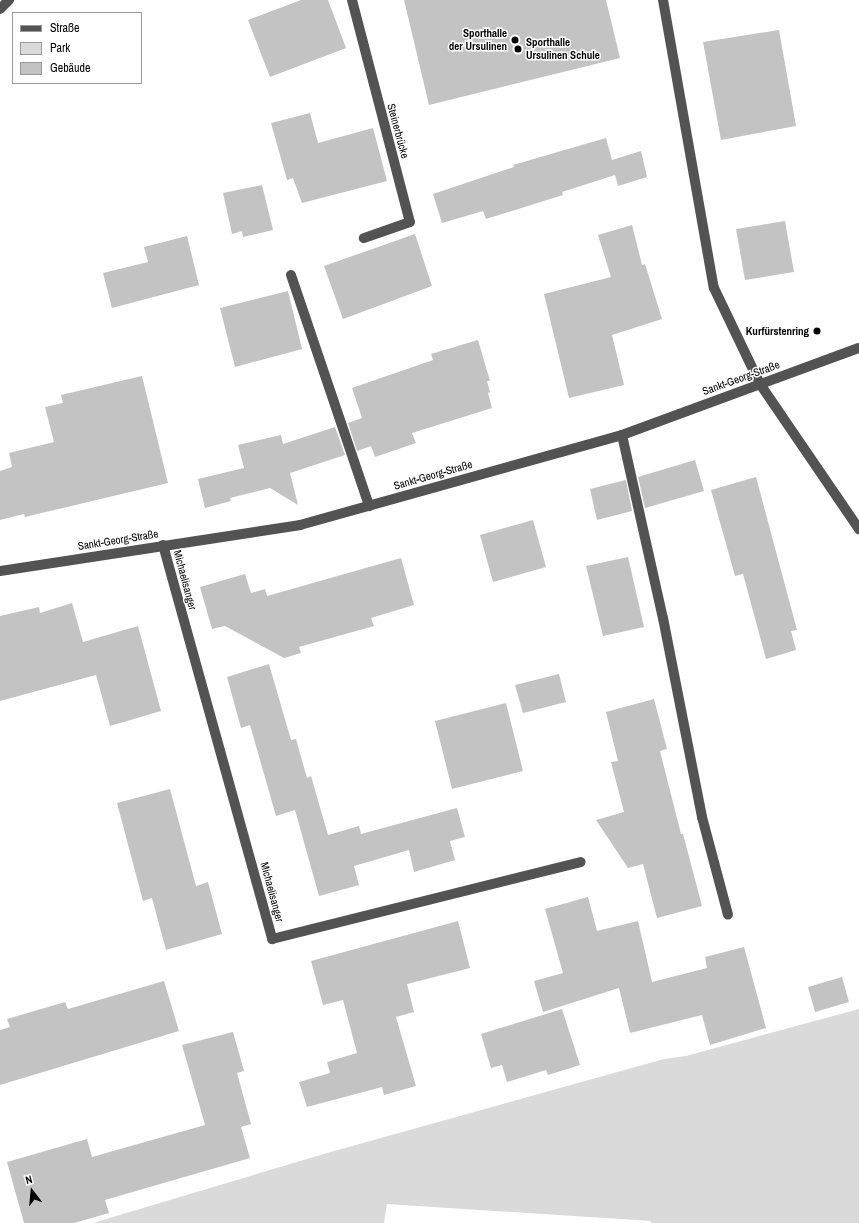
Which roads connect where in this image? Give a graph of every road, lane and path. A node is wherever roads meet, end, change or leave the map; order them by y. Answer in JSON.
{"nodes":[{"id":1,"x":9,"y":0,"type":"edge"},
{"id":2,"x":352,"y":0,"type":"edge"},
{"id":3,"x":663,"y":0,"type":"edge"},
{"id":4,"x":0,"y":9,"type":"edge"},
{"id":5,"x":364,"y":238,"type":"dead end"},
{"id":6,"x":291,"y":275,"type":"dead end"},
{"id":7,"x":859,"y":348,"type":"edge"},
{"id":8,"x":760,"y":384,"type":"junction"},
{"id":9,"x":622,"y":435,"type":"junction"},
{"id":10,"x":369,"y":506,"type":"junction"},
{"id":11,"x":859,"y":529,"type":"edge"},
{"id":12,"x":163,"y":545,"type":"junction"},
{"id":13,"x":0,"y":571,"type":"edge"},
{"id":14,"x":581,"y":862,"type":"dead end"},
{"id":15,"x":728,"y":915,"type":"dead end"}],
"edges":[{"from":1,"to":4,"type":"street"},
{"from":2,"to":5,"type":"street","name":"Steinerbrücke"},
{"from":3,"to":8,"type":"street"},
{"from":6,"to":10,"type":"street"},
{"from":7,"to":8,"type":"street","name":"Sankt-Georg-Straße"},
{"from":8,"to":9,"type":"street","name":"Sankt-Georg-Straße"},
{"from":8,"to":11,"type":"street"},
{"from":9,"to":10,"type":"street","name":"Sankt-Georg-Straße"},
{"from":9,"to":15,"type":"street"},
{"from":10,"to":12,"type":"street","name":"Sankt-Georg-Straße"},
{"from":12,"to":13,"type":"street","name":"Sankt-Georg-Straße"},
{"from":12,"to":14,"type":"street","name":"Michaelisanger"}]}
